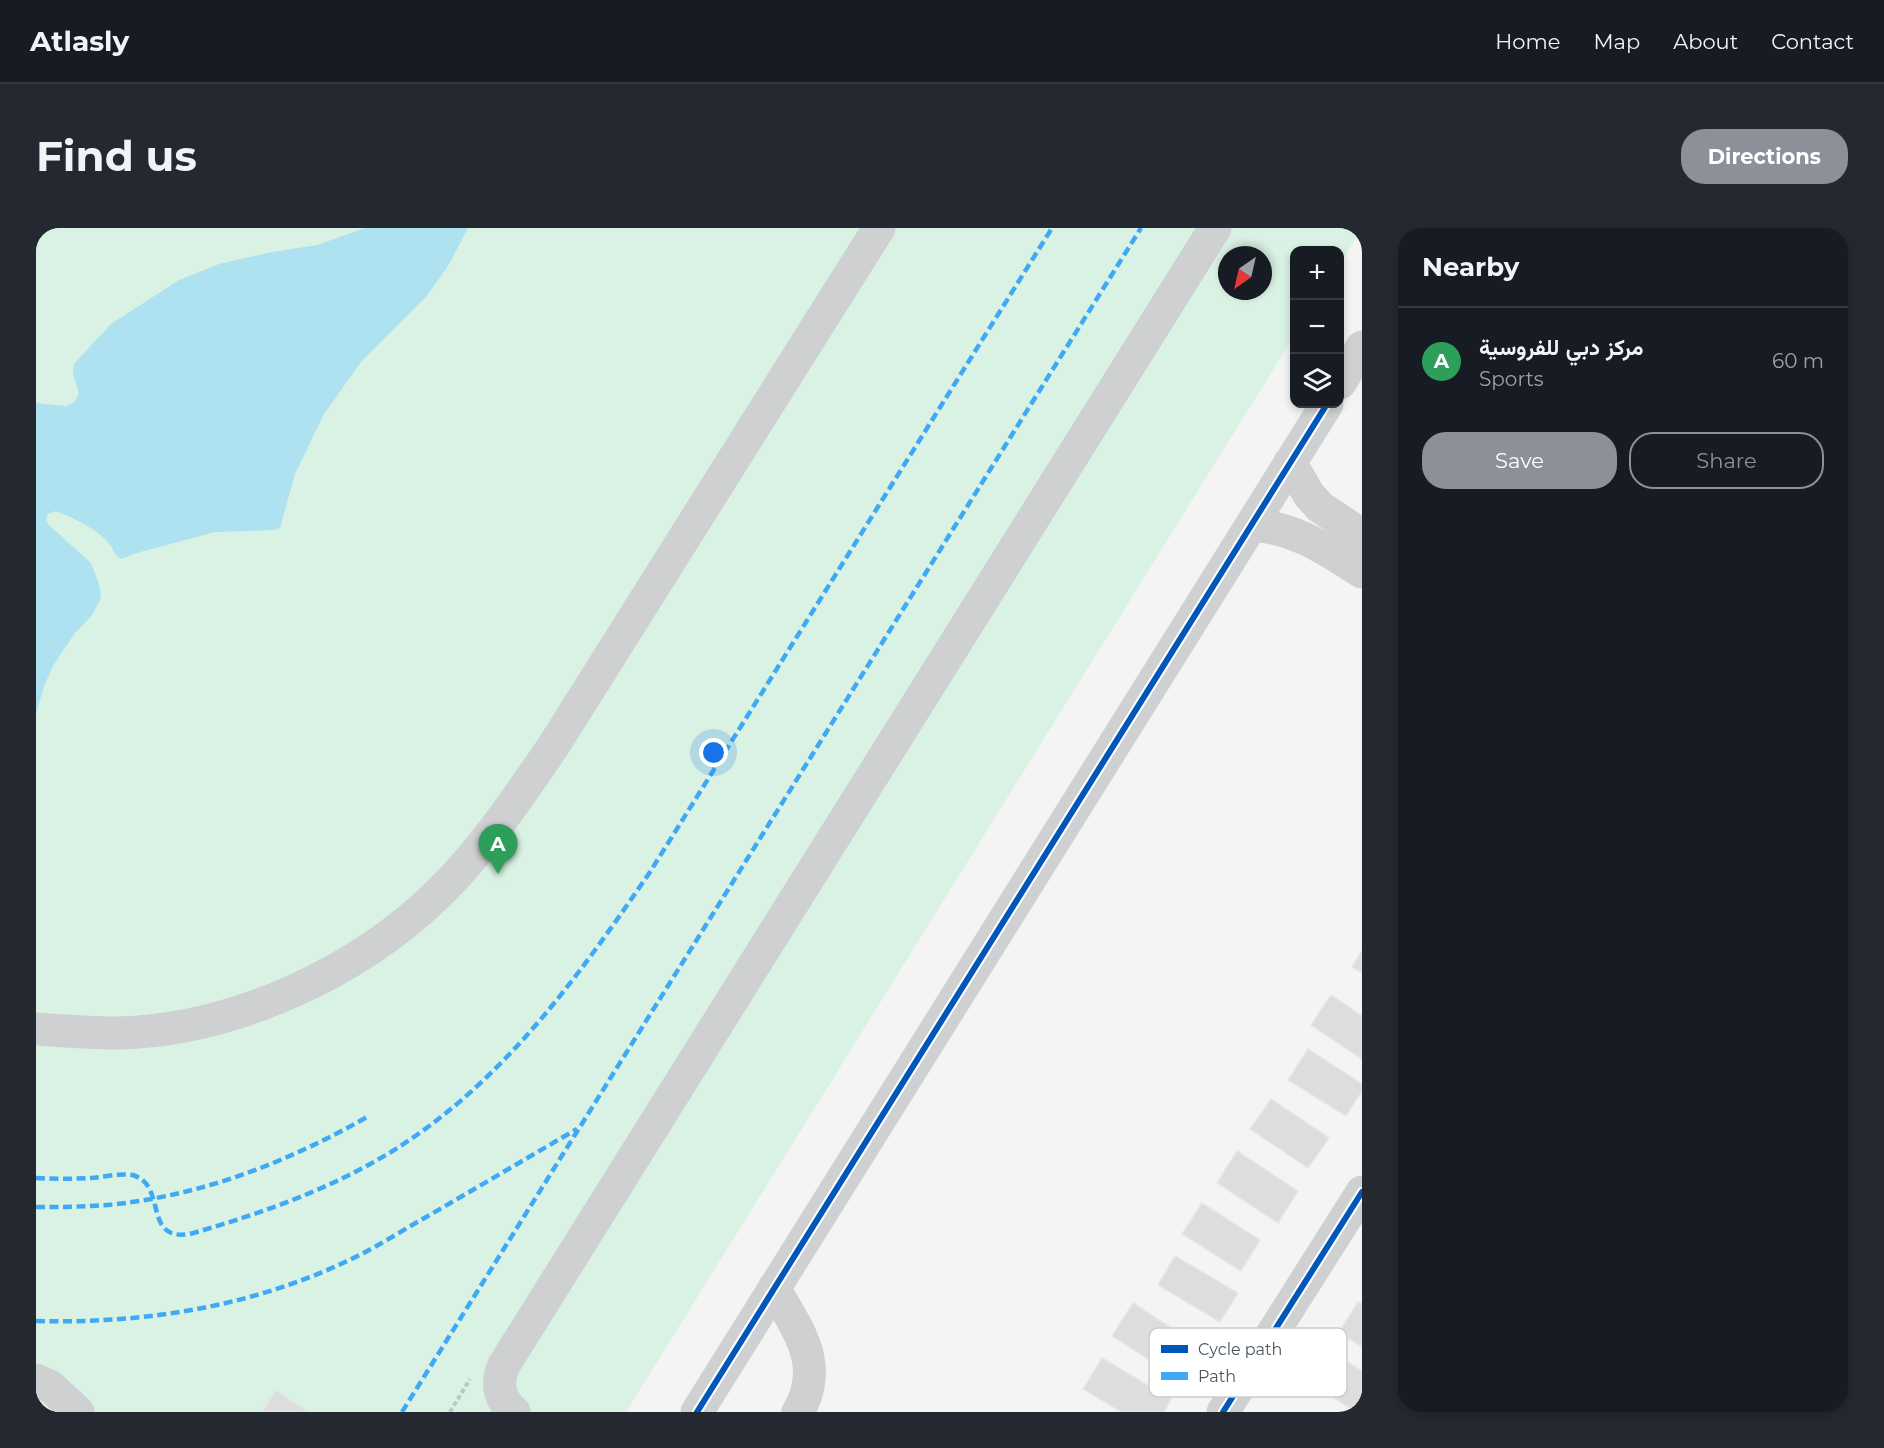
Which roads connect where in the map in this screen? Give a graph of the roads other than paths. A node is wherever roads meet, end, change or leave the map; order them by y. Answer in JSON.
{"nodes":[{"id":1,"x":879,"y":228,"type":"edge"},
{"id":2,"x":1215,"y":228,"type":"edge"},
{"id":3,"x":1362,"y":347,"type":"edge"},
{"id":4,"x":1344,"y":376,"type":"edge"},
{"id":5,"x":1324,"y":408,"type":"edge"},
{"id":6,"x":1290,"y":462,"type":"junction"},
{"id":7,"x":1252,"y":525,"type":"junction"},
{"id":8,"x":1362,"y":535,"type":"edge"},
{"id":9,"x":1362,"y":572,"type":"edge"},
{"id":10,"x":36,"y":1029,"type":"edge"},
{"id":11,"x":1362,"y":1192,"type":"edge"},
{"id":12,"x":774,"y":1288,"type":"junction"},
{"id":13,"x":1276,"y":1328,"type":"edge"},
{"id":14,"x":36,"y":1380,"type":"edge"},
{"id":15,"x":1232,"y":1397,"type":"edge"},
{"id":16,"x":74,"y":1411,"type":"edge"},
{"id":17,"x":514,"y":1412,"type":"edge"},
{"id":18,"x":698,"y":1412,"type":"edge"},
{"id":19,"x":798,"y":1412,"type":"edge"},
{"id":20,"x":1223,"y":1412,"type":"edge"}],
"edges":[{"from":1,"to":10,"type":"street"},
{"from":2,"to":17,"type":"street"},
{"from":3,"to":4,"type":"street"},
{"from":5,"to":6,"type":"street"},
{"from":6,"to":7,"type":"street"},
{"from":6,"to":8,"type":"street"},
{"from":7,"to":9,"type":"street"},
{"from":7,"to":12,"type":"street"},
{"from":11,"to":13,"type":"street"},
{"from":12,"to":18,"type":"street"},
{"from":12,"to":19,"type":"street"},
{"from":14,"to":16,"type":"street"},
{"from":15,"to":20,"type":"street"}]}
